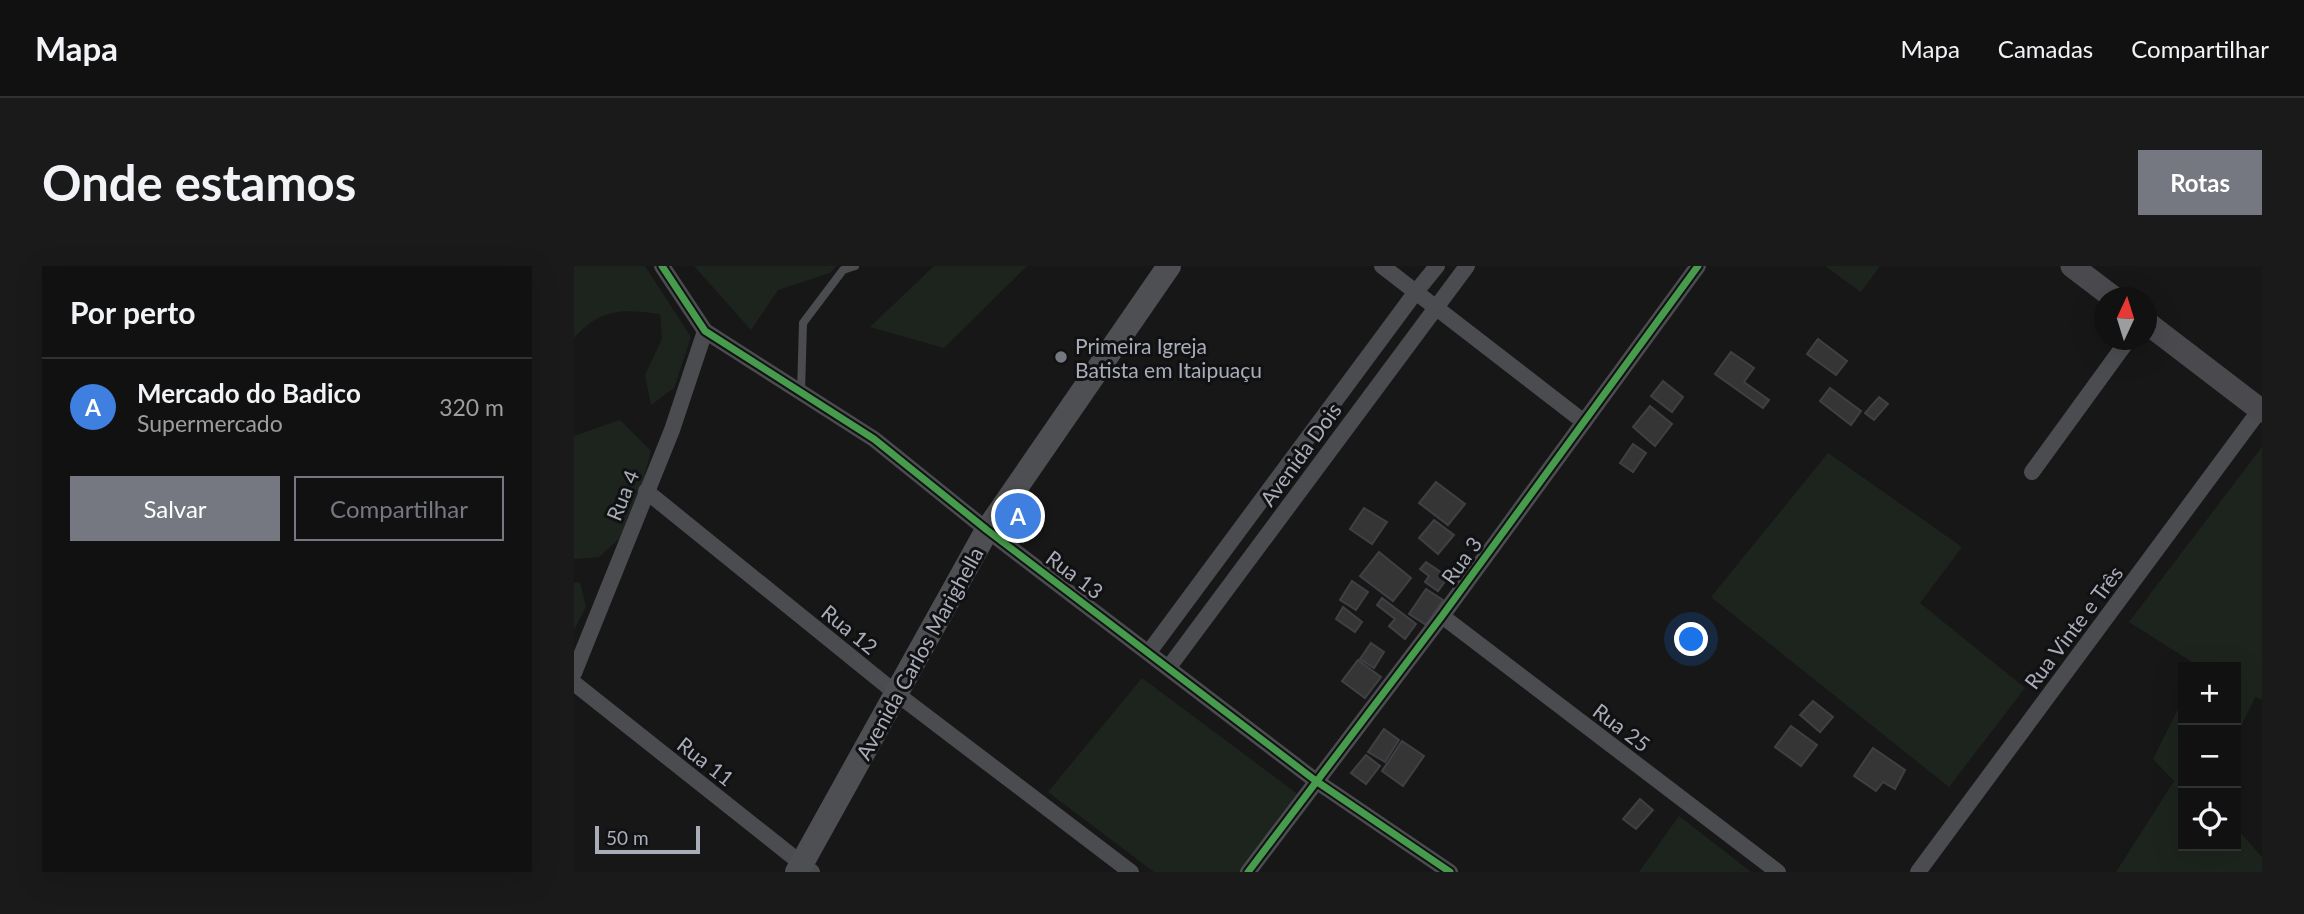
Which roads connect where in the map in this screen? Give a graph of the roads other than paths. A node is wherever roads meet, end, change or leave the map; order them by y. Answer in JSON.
{"nodes":[{"id":1,"x":662,"y":266,"type":"edge"},
{"id":2,"x":855,"y":266,"type":"edge"},
{"id":3,"x":1169,"y":266,"type":"edge"},
{"id":4,"x":1381,"y":266,"type":"edge"},
{"id":5,"x":1437,"y":266,"type":"edge"},
{"id":6,"x":1467,"y":266,"type":"edge"},
{"id":7,"x":1698,"y":266,"type":"edge"},
{"id":8,"x":2082,"y":269,"type":"edge"},
{"id":9,"x":2102,"y":287,"type":"edge"},
{"id":10,"x":1415,"y":293,"type":"junction"},
{"id":11,"x":1435,"y":308,"type":"junction"},
{"id":12,"x":705,"y":331,"type":"junction"},
{"id":13,"x":2157,"y":331,"type":"edge"},
{"id":14,"x":2122,"y":350,"type":"edge"},
{"id":15,"x":801,"y":392,"type":"junction"},
{"id":16,"x":2261,"y":409,"type":"edge"},
{"id":17,"x":1584,"y":422,"type":"junction"},
{"id":18,"x":2032,"y":472,"type":"dead end"},
{"id":19,"x":646,"y":491,"type":"junction"},
{"id":20,"x":987,"y":530,"type":"junction"},
{"id":21,"x":1442,"y":616,"type":"junction"},
{"id":22,"x":1149,"y":652,"type":"junction"},
{"id":23,"x":1169,"y":667,"type":"junction"},
{"id":24,"x":574,"y":673,"type":"edge"},
{"id":25,"x":574,"y":682,"type":"edge"},
{"id":26,"x":897,"y":694,"type":"junction"},
{"id":27,"x":1317,"y":781,"type":"junction"},
{"id":28,"x":803,"y":869,"type":"edge"},
{"id":29,"x":1131,"y":872,"type":"edge"},
{"id":30,"x":1248,"y":872,"type":"edge"},
{"id":31,"x":1450,"y":872,"type":"edge"},
{"id":32,"x":1777,"y":872,"type":"edge"},
{"id":33,"x":1918,"y":872,"type":"edge"}],
"edges":[{"from":1,"to":12,"type":"street","name":"Rua 13"},
{"from":2,"to":15,"type":"lane"},
{"from":3,"to":20,"type":"main road","name":"Avenida Carlos Marighella"},
{"from":4,"to":10,"type":"street"},
{"from":5,"to":10,"type":"street","name":"Avenida Dois"},
{"from":6,"to":11,"type":"street","name":"Avenida Dois"},
{"from":7,"to":17,"type":"street","name":"Rua 3"},
{"from":8,"to":9,"type":"main road"},
{"from":10,"to":11,"type":"street"},
{"from":10,"to":22,"type":"street","name":"Avenida Dois"},
{"from":11,"to":17,"type":"street"},
{"from":11,"to":23,"type":"street","name":"Avenida Dois"},
{"from":12,"to":15,"type":"street","name":"Rua 13"},
{"from":12,"to":19,"type":"street","name":"Rua 4"},
{"from":13,"to":16,"type":"main road"},
{"from":14,"to":18,"type":"street"},
{"from":15,"to":20,"type":"street","name":"Rua 13"},
{"from":16,"to":33,"type":"street","name":"Rua Vinte e Três"},
{"from":17,"to":21,"type":"street","name":"Rua 3"},
{"from":19,"to":24,"type":"street","name":"Rua 4"},
{"from":19,"to":26,"type":"street","name":"Rua 12"},
{"from":20,"to":22,"type":"street","name":"Rua 13"},
{"from":20,"to":26,"type":"main road","name":"Avenida Carlos Marighella"},
{"from":21,"to":27,"type":"street","name":"Rua 3"},
{"from":21,"to":32,"type":"street","name":"Rua 25"},
{"from":22,"to":23,"type":"street","name":"Rua 13"},
{"from":23,"to":27,"type":"street","name":"Rua 13"},
{"from":25,"to":28,"type":"street","name":"Rua 11"},
{"from":26,"to":28,"type":"main road","name":"Avenida Carlos Marighella"},
{"from":26,"to":29,"type":"street","name":"Rua 12"},
{"from":27,"to":30,"type":"street","name":"Rua 3"},
{"from":27,"to":31,"type":"street","name":"Rua 13"}]}
